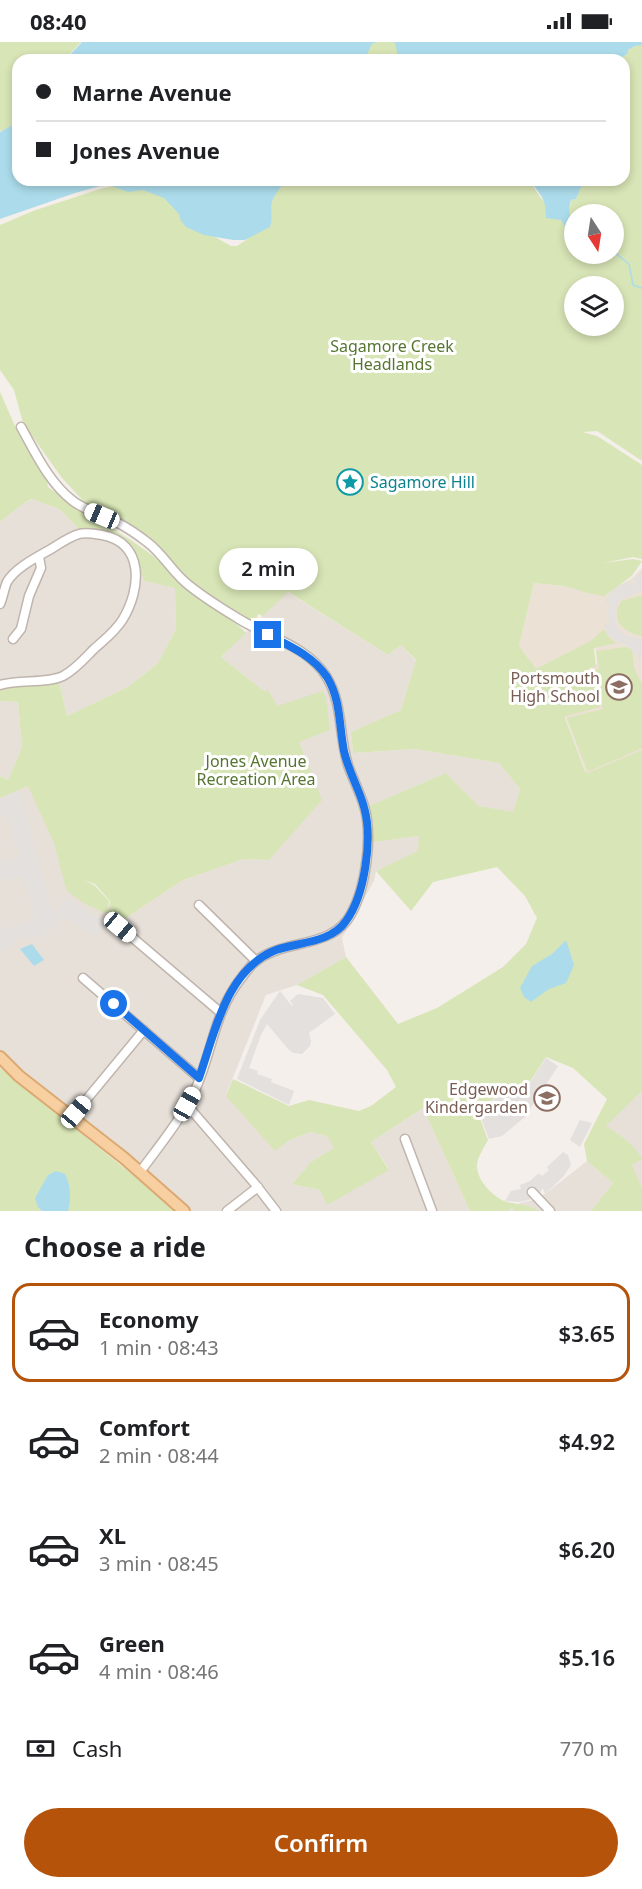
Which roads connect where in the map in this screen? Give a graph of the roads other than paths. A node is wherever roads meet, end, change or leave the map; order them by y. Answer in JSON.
{"nodes":[{"id":1,"x":21,"y":427,"type":"dead end"},
{"id":2,"x":39,"y":557,"type":"junction"},
{"id":3,"x":0,"y":604,"type":"edge"},
{"id":4,"x":14,"y":639,"type":"dead end"},
{"id":5,"x":0,"y":685,"type":"edge"},
{"id":6,"x":200,"y":905,"type":"dead end"},
{"id":7,"x":120,"y":927,"type":"dead end"},
{"id":8,"x":255,"y":961,"type":"junction"},
{"id":9,"x":83,"y":978,"type":"dead end"},
{"id":10,"x":220,"y":1012,"type":"junction"},
{"id":11,"x":144,"y":1030,"type":"junction"},
{"id":12,"x":0,"y":1057,"type":"edge"},
{"id":13,"x":199,"y":1078,"type":"junction"},
{"id":14,"x":187,"y":1104,"type":"junction"},
{"id":15,"x":72,"y":1117,"type":"junction"},
{"id":16,"x":405,"y":1139,"type":"dead end"},
{"id":17,"x":140,"y":1172,"type":"junction"},
{"id":18,"x":258,"y":1187,"type":"junction"},
{"id":19,"x":532,"y":1192,"type":"dead end"},
{"id":20,"x":183,"y":1211,"type":"edge"},
{"id":21,"x":227,"y":1211,"type":"edge"},
{"id":22,"x":276,"y":1211,"type":"edge"},
{"id":23,"x":432,"y":1211,"type":"edge"},
{"id":24,"x":550,"y":1211,"type":"edge"}],
"edges":[{"from":1,"to":8,"type":"street"},
{"from":2,"to":3,"type":"street"},
{"from":2,"to":4,"type":"street"},
{"from":2,"to":5,"type":"street"},
{"from":6,"to":8,"type":"street"},
{"from":7,"to":10,"type":"street"},
{"from":8,"to":10,"type":"street"},
{"from":9,"to":11,"type":"street"},
{"from":10,"to":13,"type":"street"},
{"from":11,"to":13,"type":"street"},
{"from":11,"to":15,"type":"street"},
{"from":12,"to":15,"type":"main road"},
{"from":13,"to":14,"type":"street"},
{"from":14,"to":17,"type":"street"},
{"from":14,"to":18,"type":"street"},
{"from":15,"to":17,"type":"main road"},
{"from":16,"to":23,"type":"street"},
{"from":17,"to":20,"type":"main road"},
{"from":18,"to":21,"type":"street"},
{"from":18,"to":22,"type":"street"},
{"from":19,"to":24,"type":"street"}]}
